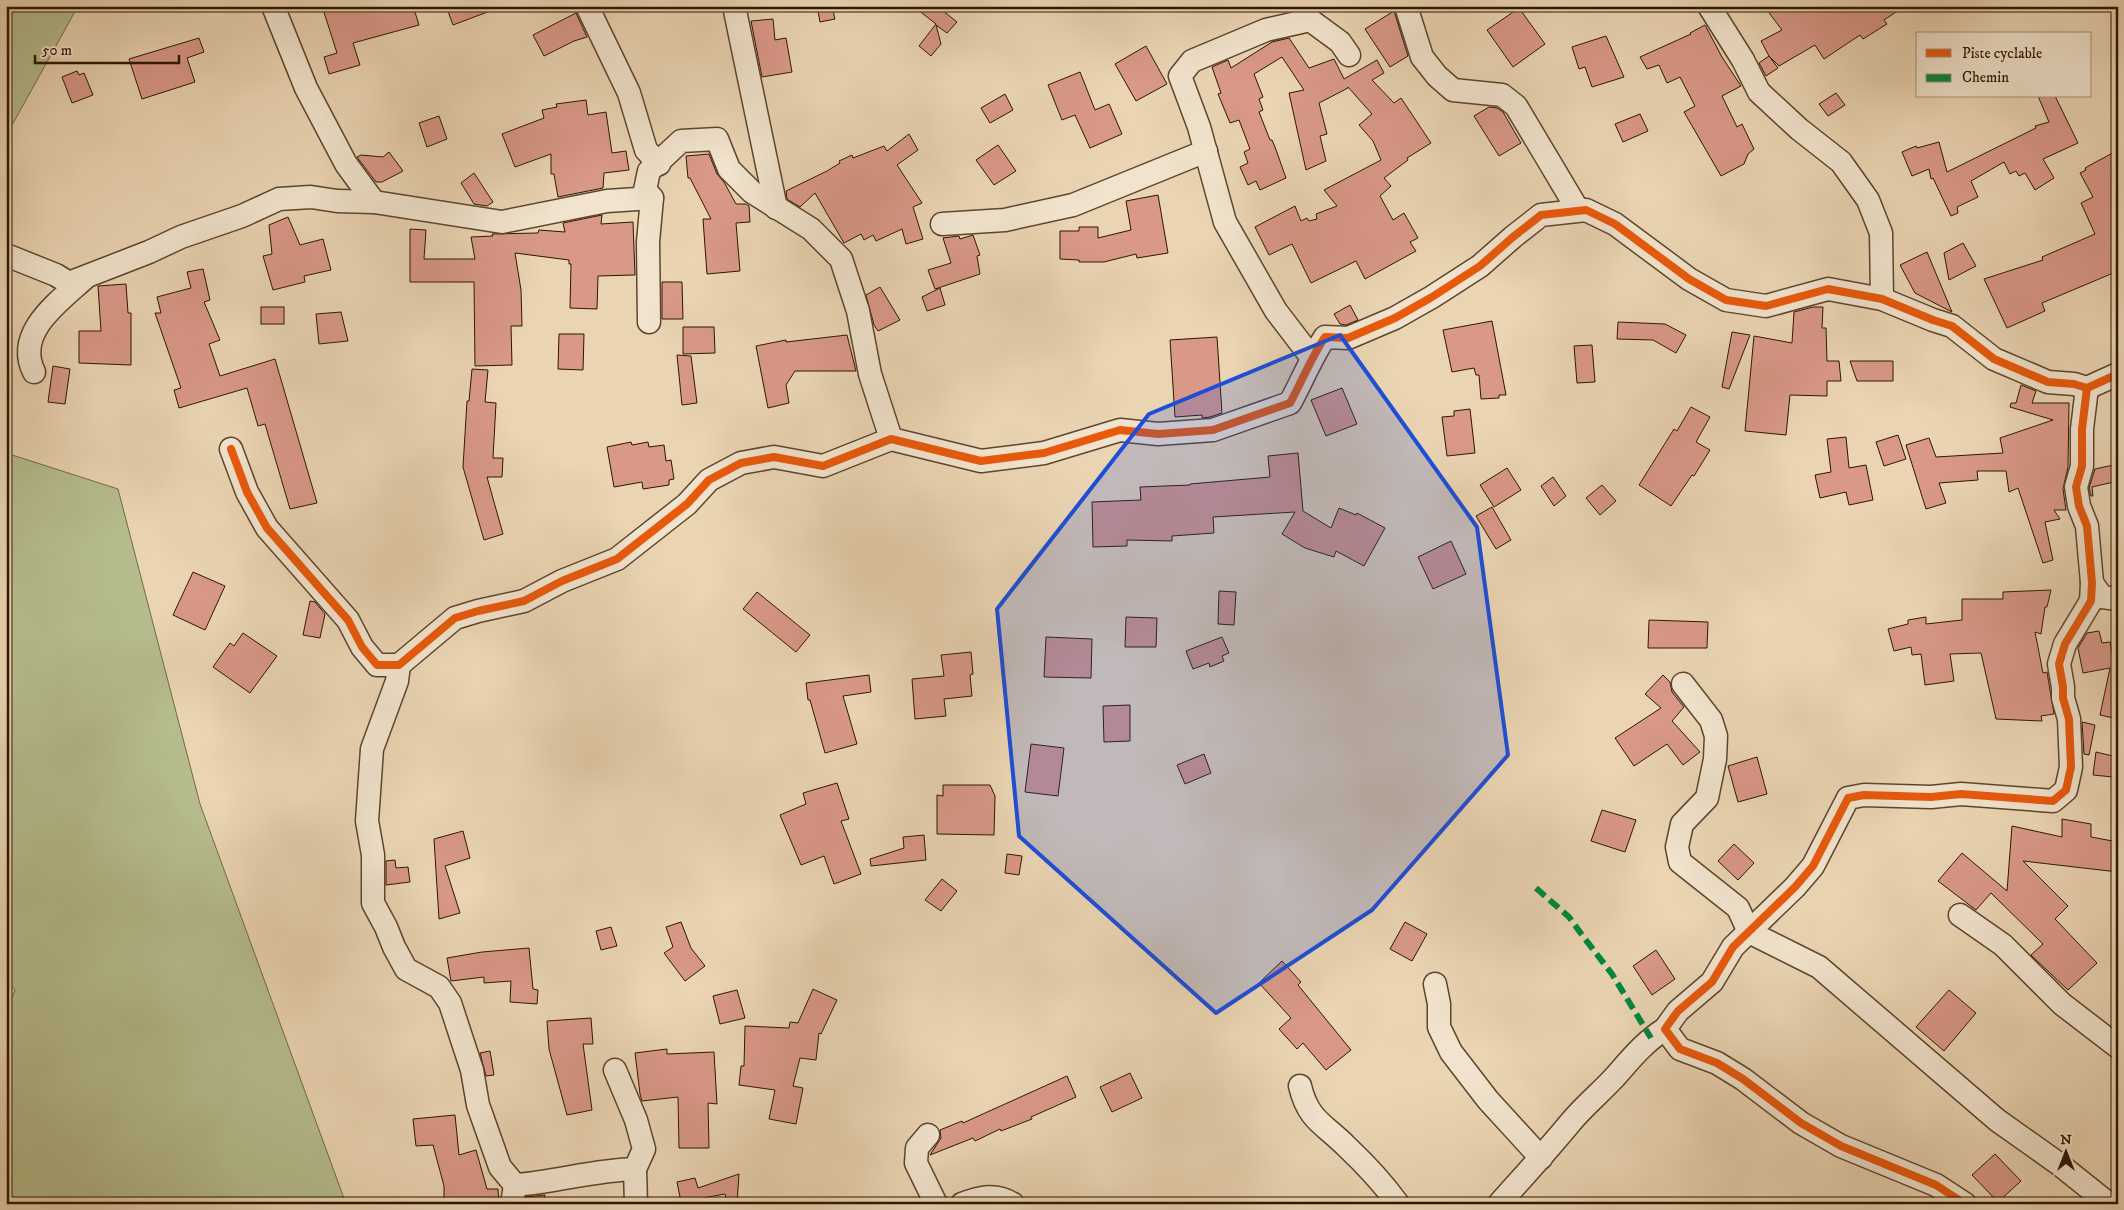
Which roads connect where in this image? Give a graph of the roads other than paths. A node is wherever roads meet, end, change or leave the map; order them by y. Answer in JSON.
{"nodes":[{"id":1,"x":273,"y":6,"type":"edge"},
{"id":2,"x":587,"y":6,"type":"edge"},
{"id":3,"x":734,"y":6,"type":"edge"},
{"id":4,"x":1406,"y":6,"type":"edge"},
{"id":5,"x":1709,"y":6,"type":"edge"},
{"id":6,"x":1349,"y":55,"type":"dead end"},
{"id":7,"x":1206,"y":151,"type":"junction"},
{"id":8,"x":659,"y":164,"type":"junction"},
{"id":9,"x":652,"y":198,"type":"junction"},
{"id":10,"x":374,"y":202,"type":"junction"},
{"id":11,"x":776,"y":208,"type":"junction"},
{"id":12,"x":1578,"y":210,"type":"junction"},
{"id":13,"x":942,"y":224,"type":"dead end"},
{"id":14,"x":6,"y":256,"type":"edge"},
{"id":15,"x":87,"y":276,"type":"junction"},
{"id":16,"x":1882,"y":299,"type":"junction"},
{"id":17,"x":650,"y":322,"type":"dead end"},
{"id":18,"x":1312,"y":358,"type":"junction"},
{"id":19,"x":34,"y":372,"type":"dead end"},
{"id":20,"x":2118,"y":374,"type":"edge"},
{"id":21,"x":2087,"y":388,"type":"junction"},
{"id":22,"x":891,"y":439,"type":"junction"},
{"id":23,"x":231,"y":449,"type":"dead end"},
{"id":24,"x":2092,"y":583,"type":"junction"},
{"id":25,"x":2118,"y":600,"type":"edge"},
{"id":26,"x":399,"y":665,"type":"junction"},
{"id":27,"x":1683,"y":684,"type":"dead end"},
{"id":28,"x":1960,"y":915,"type":"dead end"},
{"id":29,"x":1749,"y":932,"type":"junction"},
{"id":30,"x":1435,"y":984,"type":"dead end"},
{"id":31,"x":1666,"y":1029,"type":"junction"},
{"id":32,"x":2118,"y":1047,"type":"edge"},
{"id":33,"x":615,"y":1070,"type":"dead end"},
{"id":34,"x":1300,"y":1086,"type":"dead end"},
{"id":35,"x":928,"y":1135,"type":"dead end"},
{"id":36,"x":1541,"y":1158,"type":"junction"},
{"id":37,"x":635,"y":1169,"type":"junction"},
{"id":38,"x":514,"y":1194,"type":"edge"},
{"id":39,"x":636,"y":1204,"type":"edge"},
{"id":40,"x":936,"y":1204,"type":"edge"},
{"id":41,"x":962,"y":1204,"type":"edge"},
{"id":42,"x":1013,"y":1204,"type":"edge"},
{"id":43,"x":1398,"y":1204,"type":"edge"},
{"id":44,"x":1499,"y":1204,"type":"edge"},
{"id":45,"x":1965,"y":1204,"type":"edge"},
{"id":46,"x":2109,"y":1204,"type":"edge"}],
"edges":[{"from":1,"to":10,"type":"street"},
{"from":2,"to":8,"type":"street"},
{"from":3,"to":11,"type":"street"},
{"from":4,"to":12,"type":"street"},
{"from":5,"to":16,"type":"street"},
{"from":6,"to":7,"type":"street"},
{"from":7,"to":13,"type":"street"},
{"from":7,"to":18,"type":"street"},
{"from":8,"to":9,"type":"street"},
{"from":8,"to":11,"type":"street"},
{"from":9,"to":10,"type":"street"},
{"from":9,"to":17,"type":"street"},
{"from":10,"to":15,"type":"street"},
{"from":11,"to":22,"type":"street"},
{"from":12,"to":16,"type":"street"},
{"from":12,"to":18,"type":"street"},
{"from":14,"to":15,"type":"street"},
{"from":15,"to":19,"type":"street"},
{"from":16,"to":21,"type":"street"},
{"from":18,"to":22,"type":"street"},
{"from":20,"to":21,"type":"street"},
{"from":21,"to":24,"type":"street"},
{"from":22,"to":26,"type":"street"},
{"from":23,"to":26,"type":"street"},
{"from":24,"to":25,"type":"street"},
{"from":24,"to":29,"type":"street"},
{"from":26,"to":38,"type":"street"},
{"from":27,"to":29,"type":"street"},
{"from":28,"to":32,"type":"street"},
{"from":29,"to":31,"type":"street"},
{"from":29,"to":46,"type":"street"},
{"from":30,"to":36,"type":"street"},
{"from":31,"to":36,"type":"street"},
{"from":31,"to":45,"type":"street"},
{"from":33,"to":37,"type":"street"},
{"from":34,"to":43,"type":"street"},
{"from":35,"to":40,"type":"street"},
{"from":36,"to":44,"type":"street"},
{"from":37,"to":38,"type":"street"},
{"from":37,"to":39,"type":"street"},
{"from":41,"to":42,"type":"street"}]}
